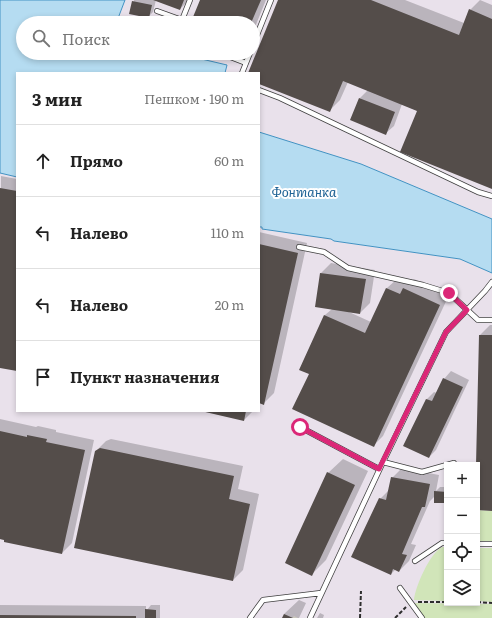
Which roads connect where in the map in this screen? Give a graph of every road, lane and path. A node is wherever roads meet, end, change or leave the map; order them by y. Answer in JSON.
{"nodes":[{"id":1,"x":190,"y":0,"type":"edge"},
{"id":2,"x":271,"y":0,"type":"edge"},
{"id":3,"x":157,"y":11,"type":"dead end"},
{"id":4,"x":170,"y":16,"type":"edge"},
{"id":5,"x":185,"y":16,"type":"edge"},
{"id":6,"x":260,"y":28,"type":"edge"},
{"id":7,"x":238,"y":60,"type":"edge"},
{"id":8,"x":247,"y":60,"type":"edge"},
{"id":9,"x":246,"y":63,"type":"junction"},
{"id":10,"x":242,"y":72,"type":"edge"},
{"id":11,"x":260,"y":90,"type":"edge"},
{"id":12,"x":492,"y":196,"type":"edge"},
{"id":13,"x":299,"y":247,"type":"dead end"},
{"id":14,"x":492,"y":282,"type":"edge"},
{"id":15,"x":467,"y":310,"type":"junction"},
{"id":16,"x":492,"y":320,"type":"edge"},
{"id":17,"x":300,"y":427,"type":"dead end"},
{"id":18,"x":382,"y":462,"type":"junction"},
{"id":19,"x":444,"y":466,"type":"edge"},
{"id":20,"x":379,"y":469,"type":"junction"},
{"id":21,"x":444,"y":543,"type":"edge"},
{"id":22,"x":480,"y":544,"type":"edge"},
{"id":23,"x":492,"y":544,"type":"edge"},
{"id":24,"x":416,"y":561,"type":"dead end"},
{"id":25,"x":400,"y":588,"type":"dead end"},
{"id":26,"x":360,"y":591,"type":"dead end"},
{"id":27,"x":321,"y":593,"type":"junction"},
{"id":28,"x":410,"y":602,"type":"junction"},
{"id":29,"x":444,"y":602,"type":"edge"},
{"id":30,"x":480,"y":602,"type":"edge"},
{"id":31,"x":492,"y":603,"type":"edge"},
{"id":32,"x":397,"y":617,"type":"edge"},
{"id":33,"x":250,"y":618,"type":"edge"},
{"id":34,"x":310,"y":618,"type":"edge"},
{"id":35,"x":360,"y":618,"type":"edge"},
{"id":36,"x":422,"y":618,"type":"edge"}],
"edges":[{"from":1,"to":5,"type":"lane"},
{"from":2,"to":6,"type":"lane"},
{"from":3,"to":4,"type":"lane"},
{"from":7,"to":9,"type":"lane"},
{"from":8,"to":9,"type":"lane"},
{"from":9,"to":10,"type":"lane"},
{"from":11,"to":12,"type":"lane"},
{"from":13,"to":15,"type":"lane"},
{"from":14,"to":15,"type":"lane"},
{"from":15,"to":16,"type":"lane"},
{"from":15,"to":18,"type":"lane"},
{"from":17,"to":20,"type":"lane"},
{"from":18,"to":19,"type":"lane"},
{"from":18,"to":20,"type":"lane"},
{"from":20,"to":27,"type":"lane"},
{"from":21,"to":24,"type":"lane"},
{"from":22,"to":23,"type":"lane"},
{"from":25,"to":28,"type":"lane"},
{"from":26,"to":35,"type":"path"},
{"from":27,"to":33,"type":"lane"},
{"from":27,"to":34,"type":"lane"},
{"from":28,"to":29,"type":"path"},
{"from":28,"to":32,"type":"path"},
{"from":28,"to":36,"type":"lane"},
{"from":30,"to":31,"type":"path"}]}
